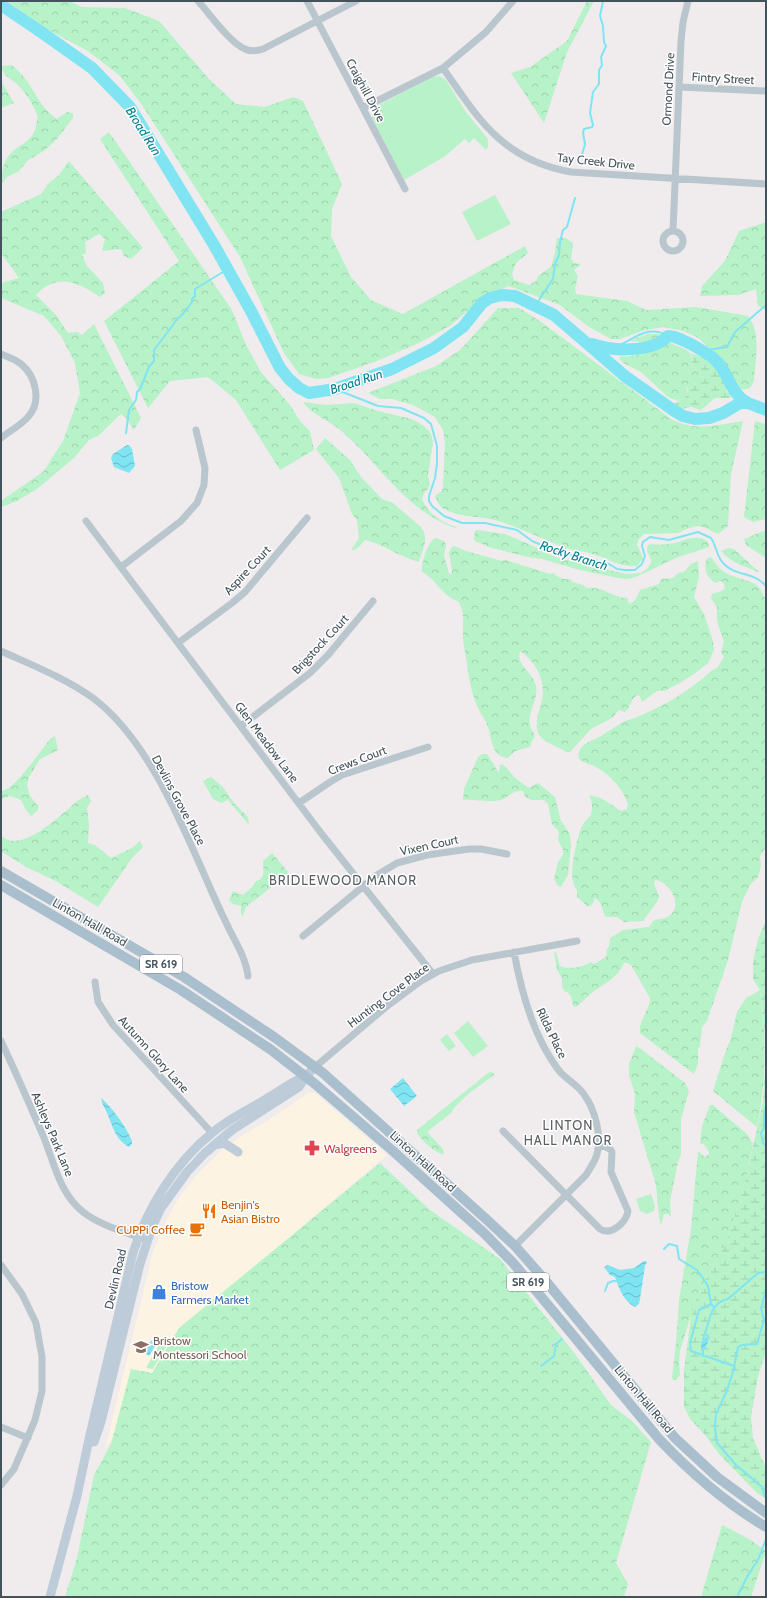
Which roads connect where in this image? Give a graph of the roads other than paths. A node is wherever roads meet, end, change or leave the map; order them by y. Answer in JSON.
{"nodes":[{"id":1,"x":198,"y":1,"type":"edge"},
{"id":2,"x":307,"y":1,"type":"edge"},
{"id":3,"x":356,"y":1,"type":"edge"},
{"id":4,"x":513,"y":1,"type":"edge"},
{"id":5,"x":688,"y":1,"type":"edge"},
{"id":6,"x":317,"y":21,"type":"junction"},
{"id":7,"x":443,"y":68,"type":"junction"},
{"id":8,"x":679,"y":87,"type":"junction"},
{"id":9,"x":766,"y":91,"type":"edge"},
{"id":10,"x":363,"y":108,"type":"junction"},
{"id":11,"x":675,"y":179,"type":"junction"},
{"id":12,"x":766,"y":184,"type":"edge"},
{"id":13,"x":405,"y":189,"type":"dead end"},
{"id":14,"x":673,"y":231,"type":"dead end"},
{"id":15,"x":1,"y":354,"type":"edge"},
{"id":16,"x":196,"y":430,"type":"dead end"},
{"id":17,"x":1,"y":438,"type":"edge"},
{"id":18,"x":306,"y":518,"type":"dead end"},
{"id":19,"x":86,"y":521,"type":"dead end"},
{"id":20,"x":120,"y":567,"type":"junction"},
{"id":21,"x":373,"y":601,"type":"dead end"},
{"id":22,"x":178,"y":643,"type":"junction"},
{"id":23,"x":1,"y":651,"type":"edge"},
{"id":24,"x":241,"y":726,"type":"junction"},
{"id":25,"x":428,"y":747,"type":"dead end"},
{"id":26,"x":299,"y":803,"type":"junction"},
{"id":27,"x":507,"y":854,"type":"dead end"},
{"id":28,"x":1,"y":871,"type":"edge"},
{"id":29,"x":1,"y":885,"type":"edge"},
{"id":30,"x":363,"y":886,"type":"junction"},
{"id":31,"x":303,"y":936,"type":"dead end"},
{"id":32,"x":577,"y":940,"type":"dead end"},
{"id":33,"x":514,"y":952,"type":"junction"},
{"id":34,"x":433,"y":974,"type":"junction"},
{"id":35,"x":248,"y":976,"type":"dead end"},
{"id":36,"x":95,"y":982,"type":"dead end"},
{"id":37,"x":1,"y":1041,"type":"edge"},
{"id":38,"x":315,"y":1067,"type":"junction"},
{"id":39,"x":306,"y":1076,"type":"junction"},
{"id":40,"x":238,"y":1126,"type":"junction"},
{"id":41,"x":503,"y":1131,"type":"dead end"},
{"id":42,"x":212,"y":1133,"type":"junction"},
{"id":43,"x":214,"y":1144,"type":"junction"},
{"id":44,"x":599,"y":1144,"type":"junction"},
{"id":45,"x":567,"y":1195,"type":"junction"},
{"id":46,"x":142,"y":1238,"type":"junction"},
{"id":47,"x":515,"y":1246,"type":"junction"},
{"id":48,"x":1,"y":1266,"type":"edge"},
{"id":49,"x":1,"y":1427,"type":"edge"},
{"id":50,"x":28,"y":1438,"type":"junction"},
{"id":51,"x":1,"y":1485,"type":"edge"},
{"id":52,"x":766,"y":1513,"type":"edge"},
{"id":53,"x":766,"y":1527,"type":"edge"},
{"id":54,"x":50,"y":1597,"type":"edge"}],
"edges":[{"from":1,"to":6,"type":"street"},
{"from":2,"to":6,"type":"street","name":"Craighill Drive"},
{"from":3,"to":6,"type":"street"},
{"from":4,"to":7,"type":"street"},
{"from":5,"to":8,"type":"street","name":"Ormond Drive"},
{"from":6,"to":10,"type":"street","name":"Craighill Drive"},
{"from":7,"to":10,"type":"street"},
{"from":7,"to":11,"type":"street","name":"Tay Creek Drive"},
{"from":8,"to":9,"type":"street","name":"Fintry Street"},
{"from":8,"to":11,"type":"street","name":"Ormond Drive"},
{"from":10,"to":13,"type":"street","name":"Craighill Drive"},
{"from":11,"to":12,"type":"street","name":"Tay Creek Drive"},
{"from":11,"to":14,"type":"street","name":"Ormond Drive"},
{"from":15,"to":17,"type":"street"},
{"from":16,"to":20,"type":"street"},
{"from":18,"to":22,"type":"street","name":"Aspire Court"},
{"from":19,"to":20,"type":"street","name":"Glen Meadow Lane"},
{"from":20,"to":22,"type":"street","name":"Glen Meadow Lane"},
{"from":21,"to":24,"type":"street","name":"Brigstock Court"},
{"from":22,"to":24,"type":"street","name":"Glen Meadow Lane"},
{"from":23,"to":35,"type":"street","name":"Devlins Grove Place"},
{"from":24,"to":26,"type":"street","name":"Glen Meadow Lane"},
{"from":25,"to":26,"type":"street","name":"Crews Court"},
{"from":26,"to":30,"type":"street","name":"Glen Meadow Lane"},
{"from":27,"to":30,"type":"street","name":"Vixen Court"},
{"from":28,"to":38,"type":"main road","name":"Linton Hall Road","number":"SR 619"},
{"from":29,"to":39,"type":"main road","name":"Linton Hall Road","number":"SR 619"},
{"from":30,"to":31,"type":"street","name":"Vixen Court"},
{"from":30,"to":34,"type":"street","name":"Glen Meadow Lane"},
{"from":32,"to":33,"type":"street","name":"Hunting Cove Place"},
{"from":33,"to":34,"type":"street","name":"Hunting Cove Place"},
{"from":33,"to":44,"type":"street","name":"Rilda Place"},
{"from":34,"to":38,"type":"street","name":"Hunting Cove Place"},
{"from":36,"to":42,"type":"street","name":"Autumn Glory Lane"},
{"from":37,"to":46,"type":"street","name":"Ashleys Park Lane"},
{"from":38,"to":39,"type":"main road","name":"Devlin Road"},
{"from":38,"to":47,"type":"main road","name":"Linton Hall Road","number":"SR 619"},
{"from":39,"to":40,"type":"main road","name":"Devlin Road"},
{"from":39,"to":42,"type":"main road","name":"Devlin Road"},
{"from":39,"to":53,"type":"main road","name":"Linton Hall Road","number":"SR 619"},
{"from":40,"to":43,"type":"main road","name":"Devlin Road"},
{"from":40,"to":43,"type":"main road"},
{"from":41,"to":45,"type":"street"},
{"from":42,"to":46,"type":"main road","name":"Devlin Road"},
{"from":43,"to":46,"type":"main road","name":"Devlin Road"},
{"from":44,"to":45,"type":"street","name":"Rilda Place"},
{"from":44,"to":45,"type":"street"},
{"from":45,"to":47,"type":"street","name":"Rilda Place"},
{"from":46,"to":54,"type":"main road","name":"Devlin Road"},
{"from":47,"to":52,"type":"main road","name":"Linton Hall Road","number":"SR 619"},
{"from":48,"to":50,"type":"street"},
{"from":49,"to":50,"type":"street"},
{"from":50,"to":51,"type":"street"}]}
